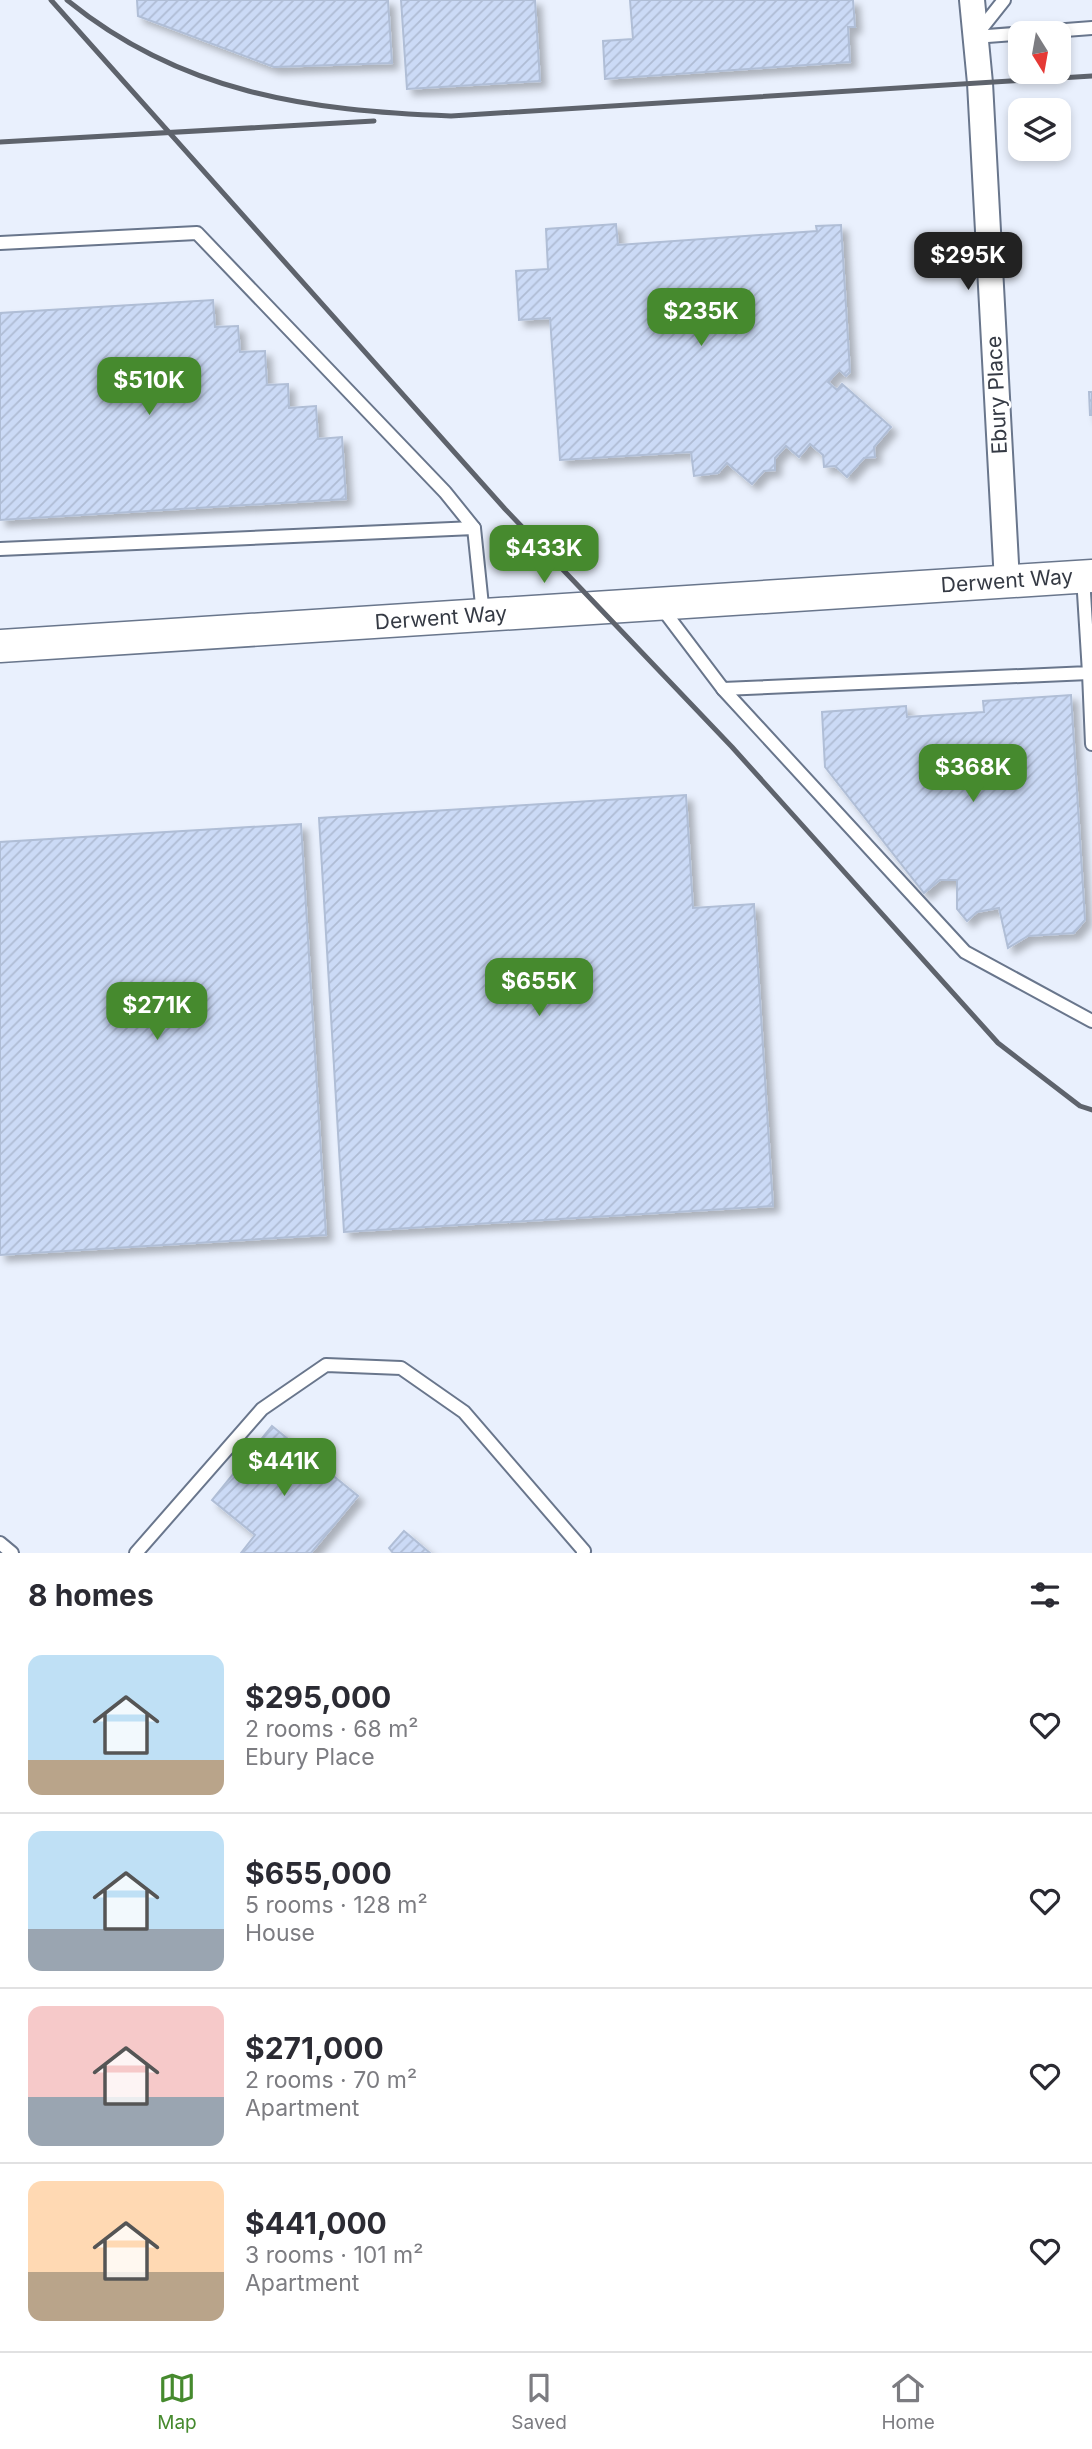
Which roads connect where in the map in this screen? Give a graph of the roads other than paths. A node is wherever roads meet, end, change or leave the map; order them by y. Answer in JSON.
{"nodes":[{"id":1,"x":972,"y":0,"type":"edge"},
{"id":2,"x":1004,"y":0,"type":"edge"},
{"id":3,"x":1092,"y":28,"type":"edge"},
{"id":4,"x":974,"y":37,"type":"junction"},
{"id":5,"x":0,"y":243,"type":"edge"},
{"id":6,"x":474,"y":528,"type":"junction"},
{"id":7,"x":0,"y":549,"type":"edge"},
{"id":8,"x":1087,"y":576,"type":"edge"},
{"id":9,"x":1007,"y":582,"type":"junction"},
{"id":10,"x":659,"y":604,"type":"junction"},
{"id":11,"x":483,"y":615,"type":"junction"},
{"id":12,"x":0,"y":646,"type":"edge"},
{"id":13,"x":1089,"y":673,"type":"junction"},
{"id":14,"x":723,"y":689,"type":"junction"},
{"id":15,"x":1092,"y":744,"type":"edge"},
{"id":16,"x":1092,"y":1021,"type":"edge"},
{"id":17,"x":0,"y":1543,"type":"edge"},
{"id":18,"x":12,"y":1553,"type":"edge"},
{"id":19,"x":136,"y":1553,"type":"edge"},
{"id":20,"x":583,"y":1553,"type":"edge"}],
"edges":[{"from":1,"to":4,"type":"street","name":"Ebury Place"},
{"from":2,"to":4,"type":"lane"},
{"from":3,"to":4,"type":"lane"},
{"from":4,"to":9,"type":"street","name":"Ebury Place"},
{"from":5,"to":6,"type":"lane"},
{"from":6,"to":7,"type":"lane"},
{"from":6,"to":11,"type":"lane"},
{"from":8,"to":9,"type":"street","name":"Derwent Way"},
{"from":8,"to":13,"type":"lane"},
{"from":9,"to":10,"type":"street","name":"Derwent Way"},
{"from":10,"to":11,"type":"street","name":"Derwent Way"},
{"from":10,"to":14,"type":"lane"},
{"from":11,"to":12,"type":"street","name":"Derwent Way"},
{"from":13,"to":14,"type":"lane"},
{"from":13,"to":15,"type":"lane"},
{"from":14,"to":16,"type":"lane"},
{"from":17,"to":18,"type":"lane"},
{"from":19,"to":20,"type":"lane"}]}
